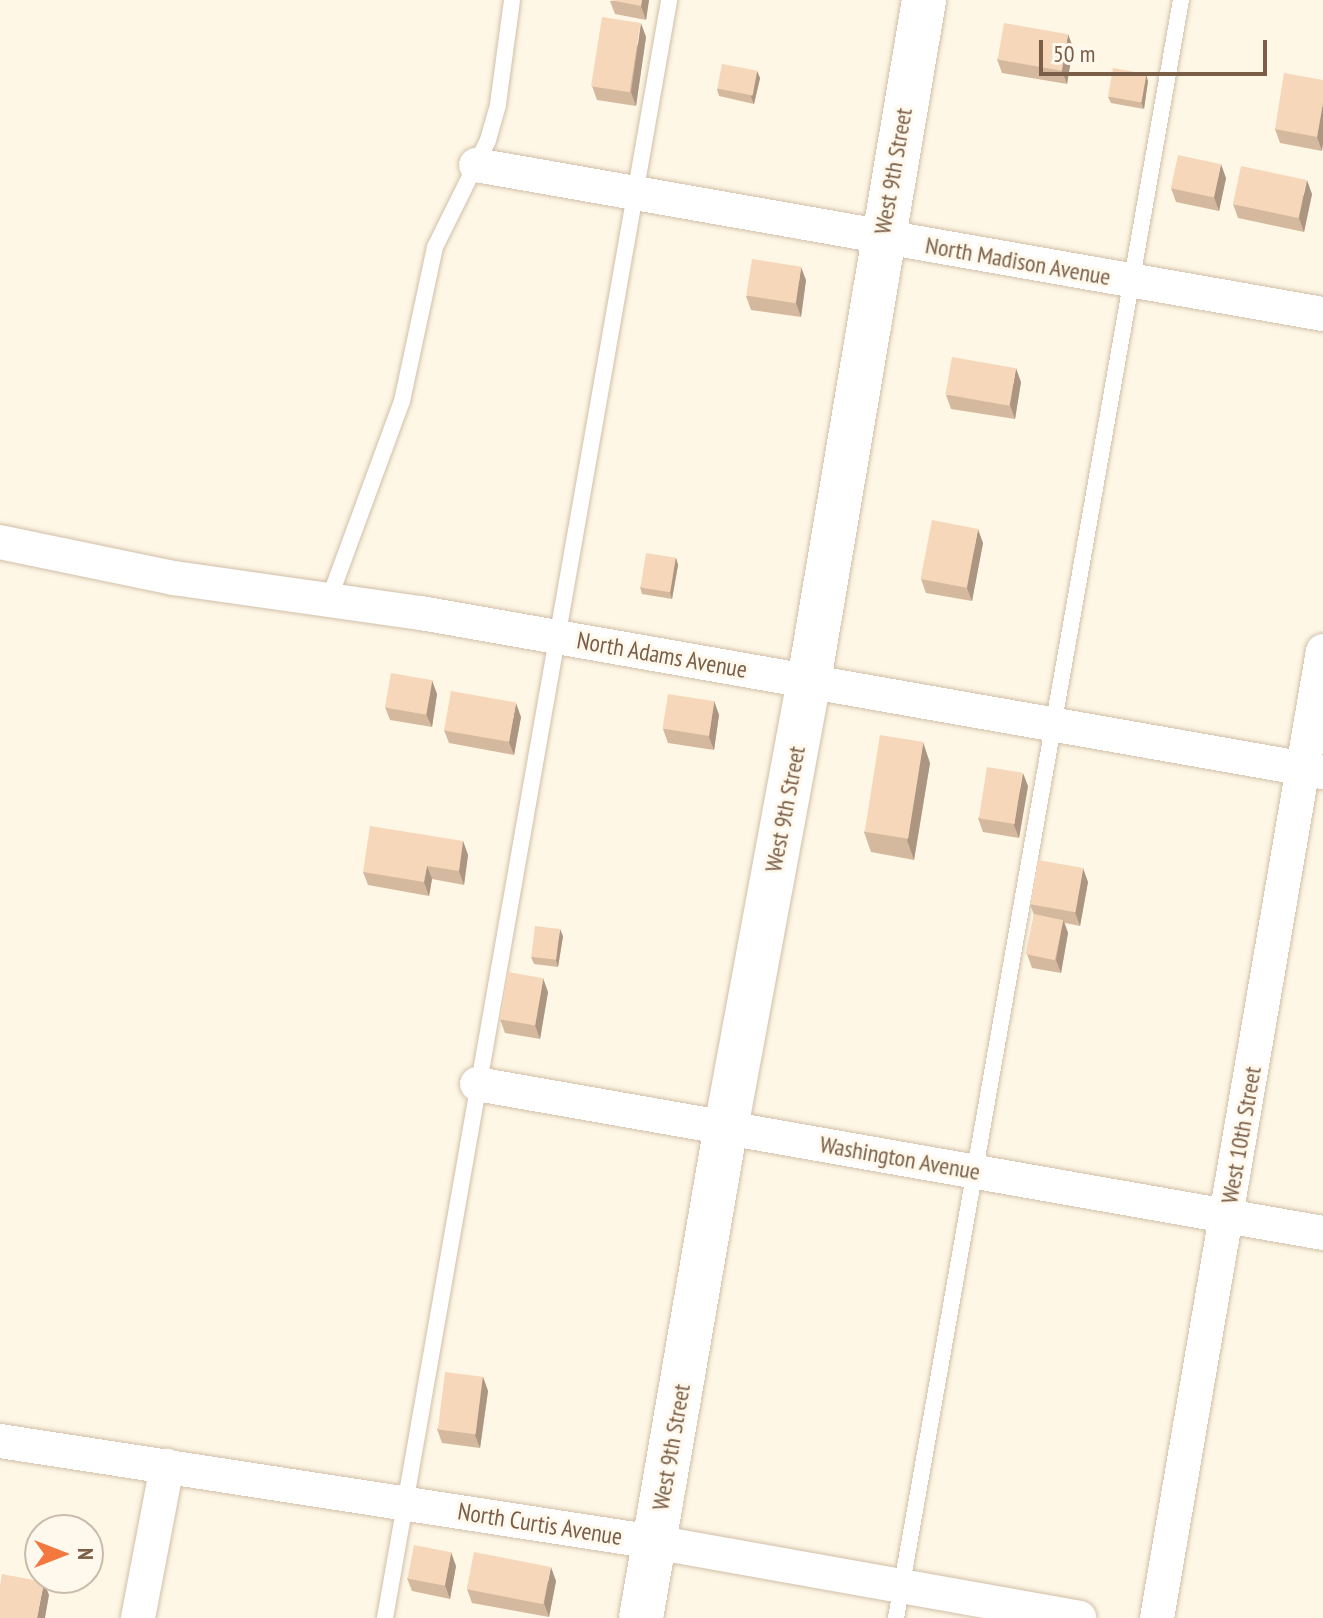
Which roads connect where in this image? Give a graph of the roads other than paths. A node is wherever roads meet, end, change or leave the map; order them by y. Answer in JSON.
{"nodes":[{"id":1,"x":512,"y":0,"type":"edge"},
{"id":2,"x":669,"y":0,"type":"edge"},
{"id":3,"x":924,"y":0,"type":"edge"},
{"id":4,"x":1181,"y":0,"type":"edge"},
{"id":5,"x":476,"y":165,"type":"junction"},
{"id":6,"x":634,"y":194,"type":"junction"},
{"id":7,"x":881,"y":237,"type":"junction"},
{"id":8,"x":1132,"y":281,"type":"junction"},
{"id":9,"x":1323,"y":314,"type":"edge"},
{"id":10,"x":0,"y":542,"type":"edge"},
{"id":11,"x":328,"y":602,"type":"junction"},
{"id":12,"x":555,"y":637,"type":"junction"},
{"id":13,"x":1323,"y":651,"type":"edge"},
{"id":14,"x":809,"y":681,"type":"junction"},
{"id":15,"x":1054,"y":724,"type":"junction"},
{"id":16,"x":1313,"y":770,"type":"edge"},
{"id":17,"x":477,"y":1084,"type":"junction"},
{"id":18,"x":726,"y":1128,"type":"junction"},
{"id":19,"x":975,"y":1171,"type":"junction"},
{"id":20,"x":1227,"y":1216,"type":"junction"},
{"id":21,"x":1323,"y":1233,"type":"edge"},
{"id":22,"x":0,"y":1441,"type":"edge"},
{"id":23,"x":167,"y":1466,"type":"junction"},
{"id":24,"x":405,"y":1503,"type":"junction"},
{"id":25,"x":654,"y":1542,"type":"junction"},
{"id":26,"x":899,"y":1602,"type":"edge"},
{"id":27,"x":138,"y":1618,"type":"edge"},
{"id":28,"x":385,"y":1618,"type":"edge"},
{"id":29,"x":641,"y":1618,"type":"edge"},
{"id":30,"x":1079,"y":1618,"type":"edge"},
{"id":31,"x":1157,"y":1618,"type":"edge"}],
"edges":[{"from":1,"to":5,"type":"lane"},
{"from":2,"to":6,"type":"lane"},
{"from":3,"to":7,"type":"street","name":"West 9th Street"},
{"from":4,"to":8,"type":"lane"},
{"from":5,"to":6,"type":"street","name":"North Madison Avenue"},
{"from":5,"to":11,"type":"lane"},
{"from":6,"to":7,"type":"street","name":"North Madison Avenue"},
{"from":6,"to":12,"type":"lane"},
{"from":7,"to":8,"type":"street","name":"North Madison Avenue"},
{"from":7,"to":14,"type":"street","name":"West 9th Street"},
{"from":8,"to":9,"type":"street","name":"North Madison Avenue"},
{"from":8,"to":15,"type":"lane"},
{"from":10,"to":11,"type":"street","name":"North Adams Avenue"},
{"from":11,"to":12,"type":"street","name":"North Adams Avenue"},
{"from":12,"to":14,"type":"street","name":"North Adams Avenue"},
{"from":12,"to":17,"type":"lane"},
{"from":13,"to":16,"type":"street","name":"West 10th Street"},
{"from":14,"to":15,"type":"street","name":"North Adams Avenue"},
{"from":14,"to":18,"type":"street","name":"West 9th Street"},
{"from":15,"to":16,"type":"street","name":"North Adams Avenue"},
{"from":15,"to":19,"type":"lane"},
{"from":16,"to":20,"type":"street","name":"West 10th Street"},
{"from":17,"to":18,"type":"street","name":"Washington Avenue"},
{"from":17,"to":24,"type":"lane"},
{"from":18,"to":19,"type":"street","name":"Washington Avenue"},
{"from":18,"to":25,"type":"street","name":"West 9th Street"},
{"from":19,"to":20,"type":"street","name":"Washington Avenue"},
{"from":19,"to":26,"type":"lane"},
{"from":20,"to":21,"type":"street","name":"Washington Avenue"},
{"from":20,"to":31,"type":"street","name":"West 10th Street"},
{"from":22,"to":23,"type":"street","name":"North Curtis Avenue"},
{"from":23,"to":24,"type":"street","name":"North Curtis Avenue"},
{"from":23,"to":27,"type":"street"},
{"from":24,"to":25,"type":"street","name":"North Curtis Avenue"},
{"from":24,"to":28,"type":"lane"},
{"from":25,"to":26,"type":"street","name":"North Curtis Avenue"},
{"from":25,"to":29,"type":"street","name":"West 9th Street"},
{"from":26,"to":30,"type":"street","name":"North Curtis Avenue"}]}
